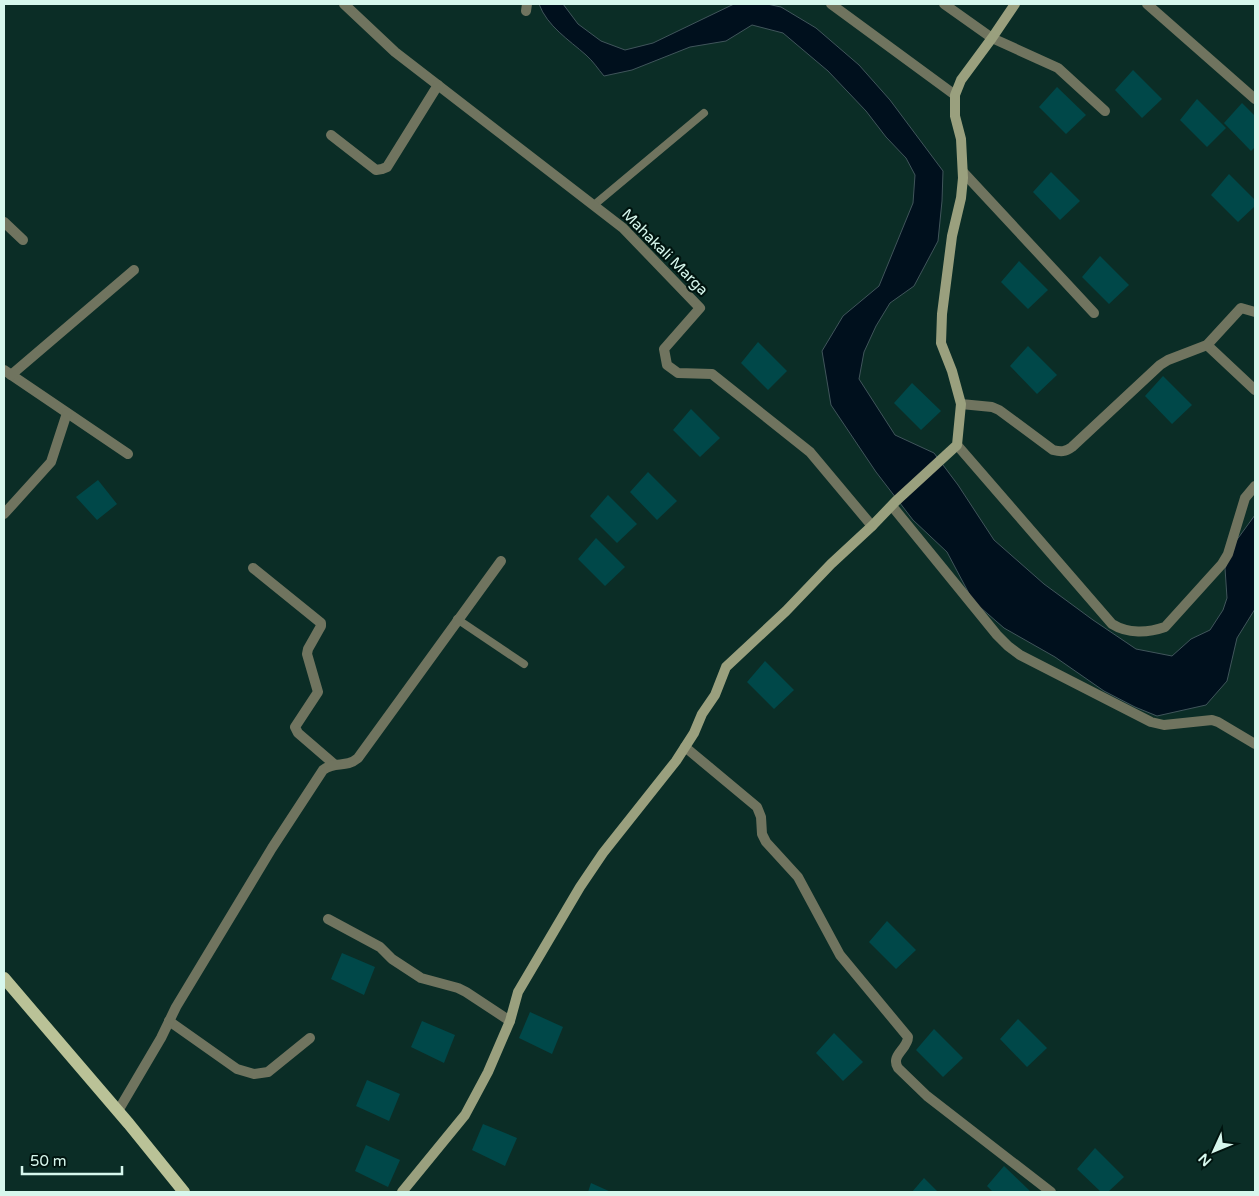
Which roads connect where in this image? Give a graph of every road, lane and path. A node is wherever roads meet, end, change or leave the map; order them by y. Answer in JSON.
{"nodes":[{"id":1,"x":344,"y":4,"type":"edge"},
{"id":2,"x":831,"y":4,"type":"edge"},
{"id":3,"x":944,"y":4,"type":"edge"},
{"id":4,"x":1015,"y":4,"type":"edge"},
{"id":5,"x":1147,"y":4,"type":"edge"},
{"id":6,"x":992,"y":38,"type":"junction"},
{"id":7,"x":438,"y":85,"type":"junction"},
{"id":8,"x":955,"y":95,"type":"junction"},
{"id":9,"x":1255,"y":99,"type":"edge"},
{"id":10,"x":1105,"y":111,"type":"dead end"},
{"id":11,"x":704,"y":113,"type":"dead end"},
{"id":12,"x":331,"y":135,"type":"dead end"},
{"id":13,"x":963,"y":172,"type":"junction"},
{"id":14,"x":594,"y":206,"type":"junction"},
{"id":15,"x":4,"y":222,"type":"edge"},
{"id":16,"x":23,"y":240,"type":"dead end"},
{"id":17,"x":134,"y":270,"type":"dead end"},
{"id":18,"x":1255,"y":312,"type":"edge"},
{"id":19,"x":1094,"y":313,"type":"dead end"},
{"id":20,"x":1207,"y":344,"type":"junction"},
{"id":21,"x":7,"y":373,"type":"edge"},
{"id":22,"x":1255,"y":390,"type":"edge"},
{"id":23,"x":960,"y":404,"type":"junction"},
{"id":24,"x":67,"y":413,"type":"junction"},
{"id":25,"x":957,"y":445,"type":"junction"},
{"id":26,"x":128,"y":454,"type":"dead end"},
{"id":27,"x":1255,"y":486,"type":"edge"},
{"id":28,"x":894,"y":504,"type":"junction"},
{"id":29,"x":4,"y":514,"type":"edge"},
{"id":30,"x":872,"y":526,"type":"junction"},
{"id":31,"x":500,"y":560,"type":"dead end"},
{"id":32,"x":252,"y":568,"type":"dead end"},
{"id":33,"x":458,"y":619,"type":"junction"},
{"id":34,"x":524,"y":664,"type":"dead end"},
{"id":35,"x":1255,"y":744,"type":"edge"},
{"id":36,"x":685,"y":747,"type":"junction"},
{"id":37,"x":334,"y":764,"type":"junction"},
{"id":38,"x":328,"y":920,"type":"dead end"},
{"id":39,"x":4,"y":978,"type":"edge"},
{"id":40,"x":169,"y":1021,"type":"junction"},
{"id":41,"x":510,"y":1021,"type":"junction"},
{"id":42,"x":310,"y":1038,"type":"dead end"},
{"id":43,"x":118,"y":1111,"type":"junction"},
{"id":44,"x":180,"y":1190,"type":"edge"},
{"id":45,"x":402,"y":1192,"type":"edge"},
{"id":46,"x":1051,"y":1192,"type":"edge"}],
"edges":[{"from":1,"to":7,"type":"street","name":"Mahakali Marga"},
{"from":2,"to":8,"type":"street"},
{"from":3,"to":6,"type":"street"},
{"from":4,"to":6,"type":"main road"},
{"from":5,"to":9,"type":"street"},
{"from":6,"to":8,"type":"main road"},
{"from":6,"to":10,"type":"street"},
{"from":7,"to":12,"type":"street"},
{"from":7,"to":14,"type":"street","name":"Mahakali Marga"},
{"from":8,"to":13,"type":"main road"},
{"from":11,"to":14,"type":"lane"},
{"from":13,"to":19,"type":"street"},
{"from":13,"to":23,"type":"main road"},
{"from":14,"to":30,"type":"street","name":"Mahakali Marga"},
{"from":15,"to":16,"type":"street"},
{"from":17,"to":21,"type":"street"},
{"from":18,"to":20,"type":"street"},
{"from":20,"to":22,"type":"street"},
{"from":20,"to":23,"type":"street"},
{"from":21,"to":24,"type":"street"},
{"from":23,"to":25,"type":"main road"},
{"from":24,"to":26,"type":"street"},
{"from":24,"to":29,"type":"street"},
{"from":25,"to":27,"type":"street"},
{"from":25,"to":28,"type":"main road"},
{"from":28,"to":30,"type":"main road"},
{"from":28,"to":35,"type":"street"},
{"from":30,"to":36,"type":"main road"},
{"from":31,"to":33,"type":"street"},
{"from":32,"to":37,"type":"street"},
{"from":33,"to":34,"type":"lane"},
{"from":33,"to":37,"type":"street"},
{"from":36,"to":41,"type":"main road"},
{"from":36,"to":46,"type":"street"},
{"from":37,"to":40,"type":"street"},
{"from":38,"to":41,"type":"street"},
{"from":39,"to":43,"type":"main road"},
{"from":40,"to":42,"type":"street"},
{"from":40,"to":43,"type":"street"},
{"from":41,"to":45,"type":"main road"},
{"from":43,"to":44,"type":"main road"}]}
